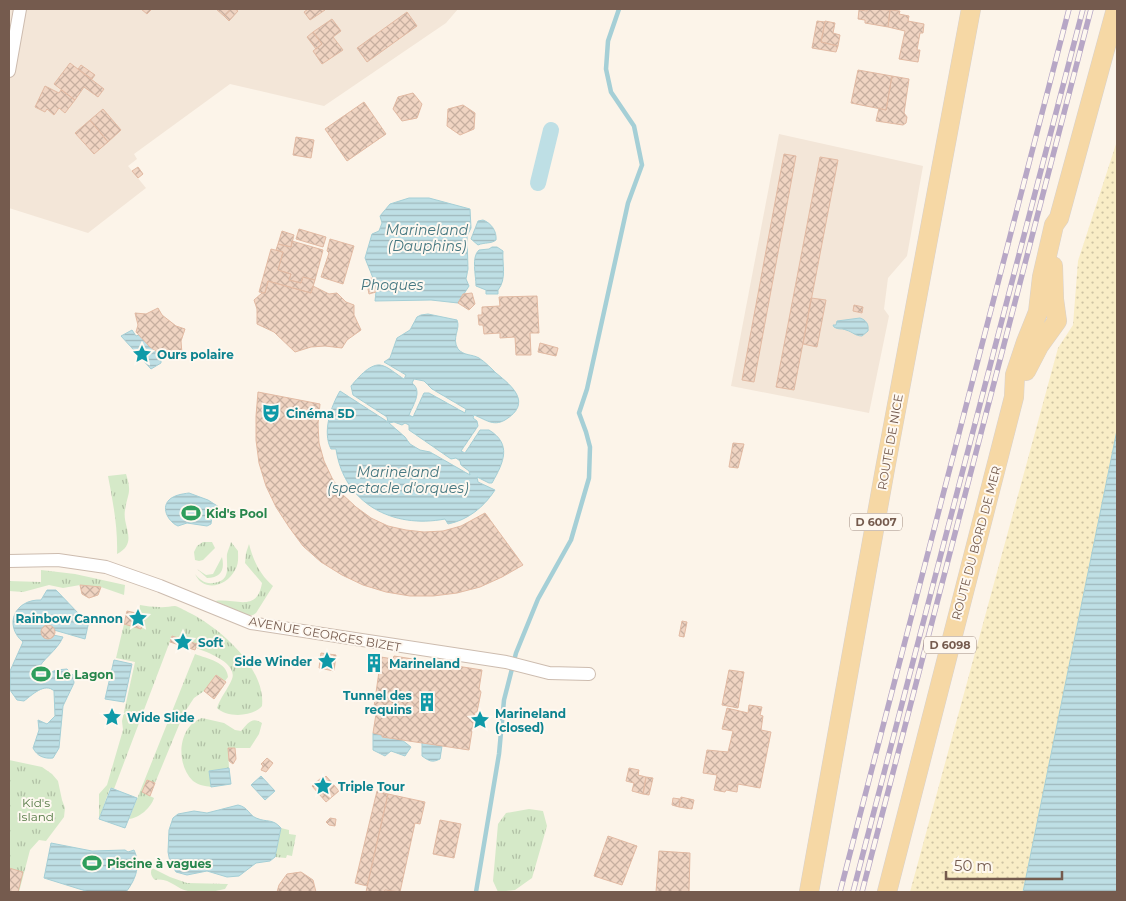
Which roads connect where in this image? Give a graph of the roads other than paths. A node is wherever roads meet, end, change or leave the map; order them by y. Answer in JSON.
{"nodes":[{"id":1,"x":20,"y":9,"type":"edge"},
{"id":2,"x":972,"y":9,"type":"edge"},
{"id":3,"x":1116,"y":9,"type":"edge"},
{"id":4,"x":9,"y":71,"type":"edge"},
{"id":5,"x":9,"y":561,"type":"edge"},
{"id":6,"x":589,"y":674,"type":"dead end"},
{"id":7,"x":809,"y":892,"type":"edge"},
{"id":8,"x":887,"y":892,"type":"edge"}],
"edges":[{"from":1,"to":4,"type":"street"},
{"from":2,"to":7,"type":"main road","name":"ROUTE DE NICE","number":"D 6007"},
{"from":3,"to":8,"type":"main road","name":"ROUTE DU BORD DE MER","number":"D 6098"},
{"from":5,"to":6,"type":"street","name":"AVENUE GEORGES BIZET"}]}
